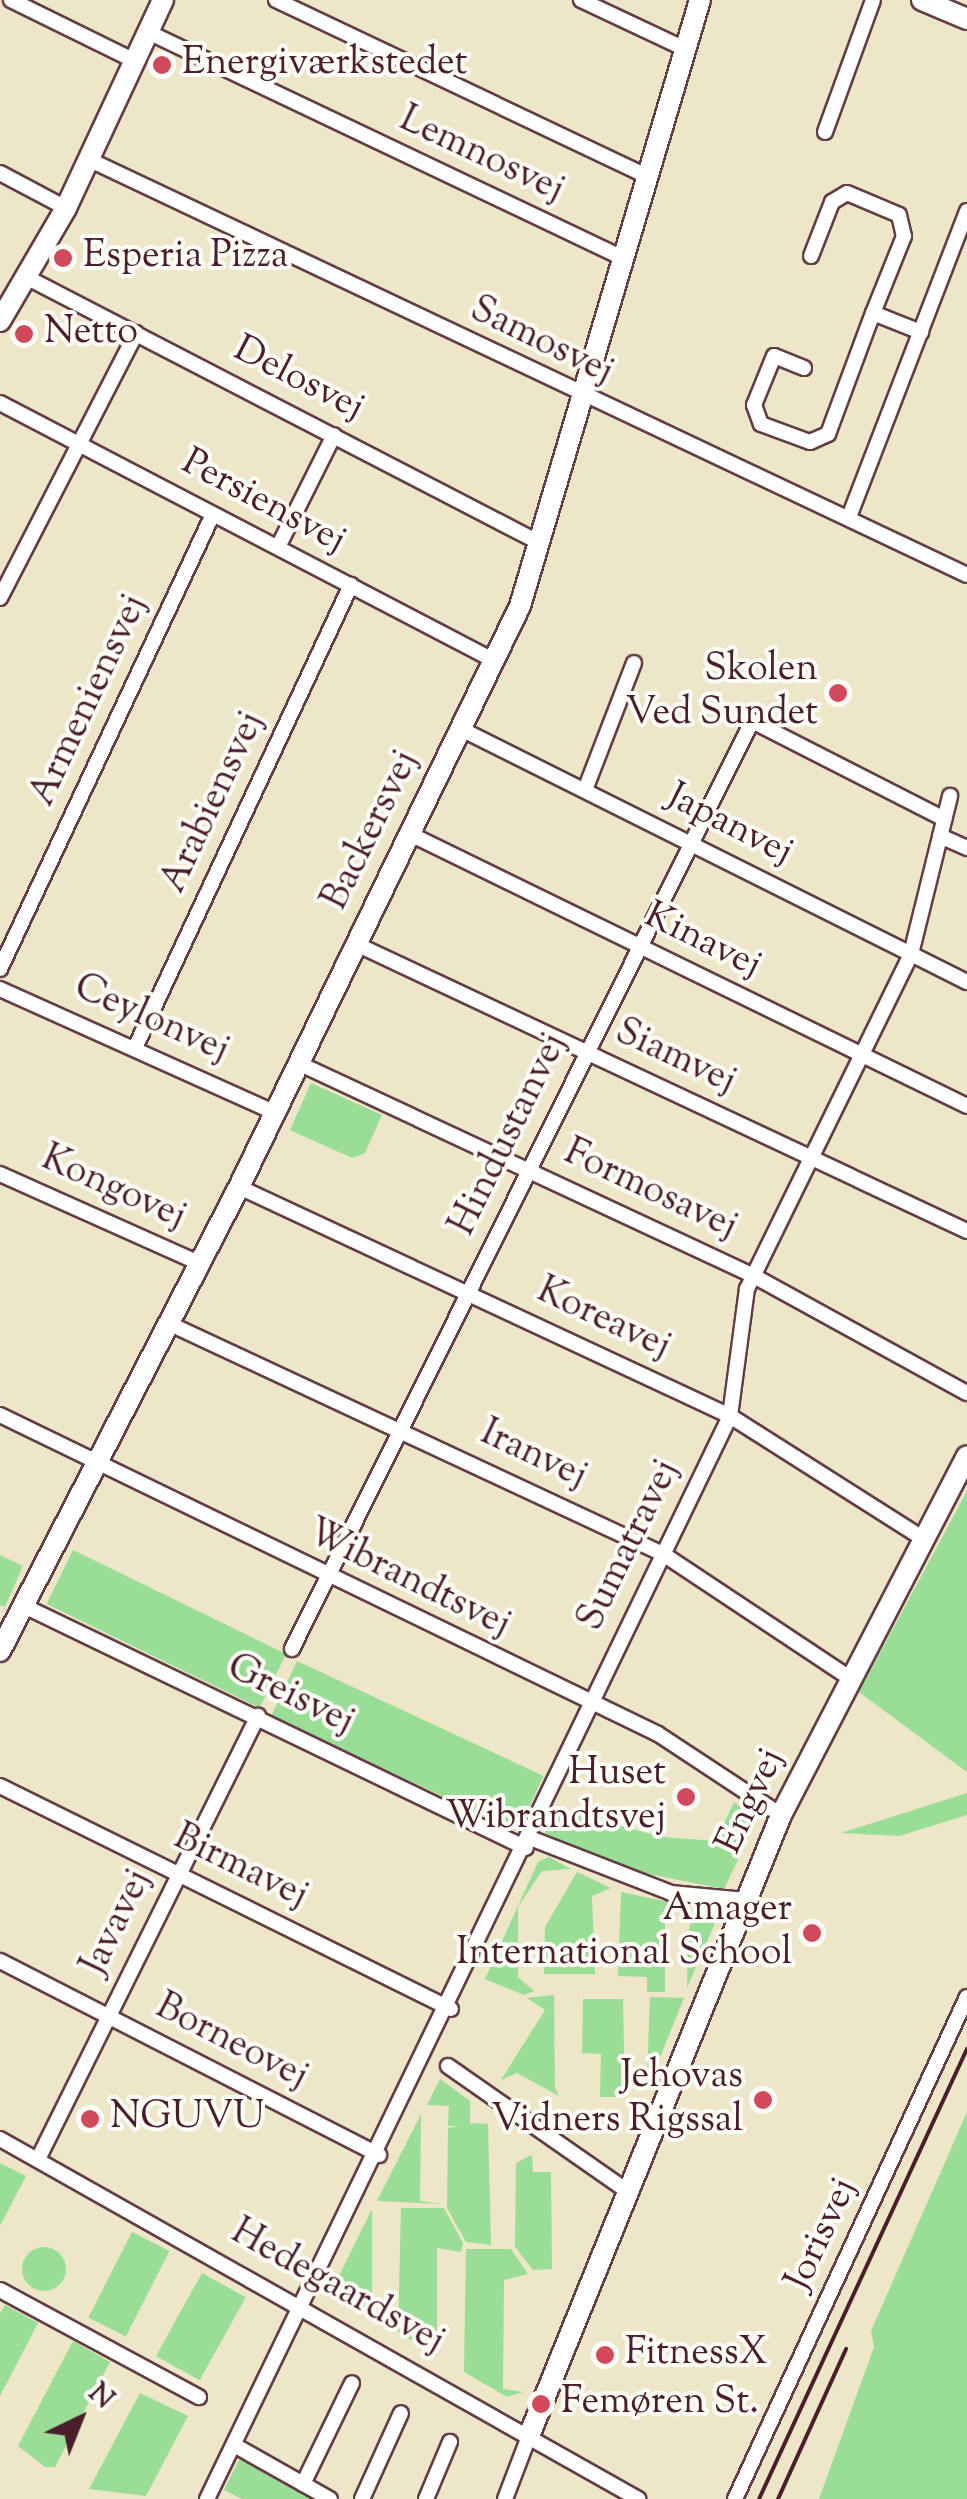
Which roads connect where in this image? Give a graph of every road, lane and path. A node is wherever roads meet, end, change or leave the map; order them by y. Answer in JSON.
{"nodes":[{"id":1,"x":12,"y":0,"type":"edge"},
{"id":2,"x":163,"y":0,"type":"edge"},
{"id":3,"x":276,"y":0,"type":"edge"},
{"id":4,"x":581,"y":0,"type":"edge"},
{"id":5,"x":700,"y":0,"type":"edge"},
{"id":6,"x":874,"y":0,"type":"edge"},
{"id":7,"x":922,"y":0,"type":"edge"},
{"id":8,"x":967,"y":19,"type":"edge"},
{"id":9,"x":148,"y":32,"type":"junction"},
{"id":10,"x":685,"y":49,"type":"junction"},
{"id":11,"x":135,"y":61,"type":"junction"},
{"id":12,"x":825,"y":132,"type":"dead end"},
{"id":13,"x":90,"y":160,"type":"junction"},
{"id":14,"x":0,"y":174,"type":"edge"},
{"id":15,"x":648,"y":177,"type":"junction"},
{"id":16,"x":66,"y":208,"type":"junction"},
{"id":17,"x":967,"y":211,"type":"edge"},
{"id":18,"x":811,"y":256,"type":"dead end"},
{"id":19,"x":624,"y":258,"type":"junction"},
{"id":20,"x":26,"y":277,"type":"junction"},
{"id":21,"x":873,"y":313,"type":"junction"},
{"id":22,"x":0,"y":321,"type":"edge"},
{"id":23,"x":920,"y":332,"type":"junction"},
{"id":24,"x":136,"y":333,"type":"junction"},
{"id":25,"x":804,"y":368,"type":"dead end"},
{"id":26,"x":583,"y":400,"type":"junction"},
{"id":27,"x":0,"y":403,"type":"edge"},
{"id":28,"x":334,"y":435,"type":"junction"},
{"id":29,"x":76,"y":444,"type":"junction"},
{"id":30,"x":213,"y":514,"type":"junction"},
{"id":31,"x":849,"y":517,"type":"junction"},
{"id":32,"x":540,"y":542,"type":"junction"},
{"id":33,"x":278,"y":547,"type":"junction"},
{"id":34,"x":967,"y":576,"type":"edge"},
{"id":35,"x":351,"y":585,"type":"junction"},
{"id":36,"x":0,"y":598,"type":"edge"},
{"id":37,"x":495,"y":660,"type":"junction"},
{"id":38,"x":634,"y":663,"type":"dead end"},
{"id":39,"x":461,"y":730,"type":"junction"},
{"id":40,"x":585,"y":790,"type":"junction"},
{"id":41,"x":950,"y":796,"type":"dead end"},
{"id":42,"x":944,"y":819,"type":"junction"},
{"id":43,"x":410,"y":834,"type":"junction"},
{"id":44,"x":940,"y":836,"type":"junction"},
{"id":45,"x":692,"y":844,"type":"junction"},
{"id":46,"x":967,"y":848,"type":"edge"},
{"id":47,"x":356,"y":944,"type":"junction"},
{"id":48,"x":639,"y":949,"type":"junction"},
{"id":49,"x":910,"y":954,"type":"junction"},
{"id":50,"x":0,"y":969,"type":"edge"},
{"id":51,"x":967,"y":982,"type":"edge"},
{"id":52,"x":0,"y":989,"type":"edge"},
{"id":53,"x":135,"y":1048,"type":"junction"},
{"id":54,"x":588,"y":1053,"type":"junction"},
{"id":55,"x":862,"y":1055,"type":"junction"},
{"id":56,"x":298,"y":1062,"type":"junction"},
{"id":57,"x":967,"y":1106,"type":"edge"},
{"id":58,"x":274,"y":1112,"type":"junction"},
{"id":59,"x":811,"y":1158,"type":"junction"},
{"id":60,"x":530,"y":1171,"type":"junction"},
{"id":61,"x":0,"y":1174,"type":"edge"},
{"id":62,"x":239,"y":1187,"type":"junction"},
{"id":63,"x":967,"y":1231,"type":"edge"},
{"id":64,"x":199,"y":1263,"type":"junction"},
{"id":65,"x":752,"y":1275,"type":"junction"},
{"id":66,"x":468,"y":1293,"type":"junction"},
{"id":67,"x":170,"y":1324,"type":"junction"},
{"id":68,"x":967,"y":1393,"type":"edge"},
{"id":69,"x":0,"y":1415,"type":"edge"},
{"id":70,"x":730,"y":1416,"type":"junction"},
{"id":71,"x":400,"y":1429,"type":"junction"},
{"id":72,"x":967,"y":1456,"type":"edge"},
{"id":73,"x":97,"y":1463,"type":"junction"},
{"id":74,"x":924,"y":1539,"type":"junction"},
{"id":75,"x":663,"y":1554,"type":"junction"},
{"id":76,"x":328,"y":1578,"type":"junction"},
{"id":77,"x":13,"y":1614,"type":"edge"},
{"id":78,"x":292,"y":1649,"type":"dead end"},
{"id":79,"x":0,"y":1651,"type":"edge"},
{"id":80,"x":851,"y":1679,"type":"junction"},
{"id":81,"x":591,"y":1704,"type":"junction"},
{"id":82,"x":258,"y":1716,"type":"junction"},
{"id":83,"x":0,"y":1786,"type":"edge"},
{"id":84,"x":781,"y":1815,"type":"junction"},
{"id":85,"x":528,"y":1843,"type":"junction"},
{"id":86,"x":178,"y":1874,"type":"junction"},
{"id":87,"x":746,"y":1900,"type":"junction"},
{"id":88,"x":0,"y":1960,"type":"edge"},
{"id":89,"x":967,"y":1998,"type":"edge"},
{"id":90,"x":451,"y":2009,"type":"junction"},
{"id":91,"x":109,"y":2016,"type":"junction"},
{"id":92,"x":448,"y":2066,"type":"dead end"},
{"id":93,"x":0,"y":2139,"type":"edge"},
{"id":94,"x":379,"y":2156,"type":"junction"},
{"id":95,"x":38,"y":2159,"type":"junction"},
{"id":96,"x":627,"y":2191,"type":"junction"},
{"id":97,"x":0,"y":2290,"type":"edge"},
{"id":98,"x":304,"y":2305,"type":"junction"},
{"id":99,"x":352,"y":2383,"type":"dead end"},
{"id":100,"x":199,"y":2398,"type":"dead end"},
{"id":101,"x":401,"y":2413,"type":"dead end"},
{"id":102,"x":529,"y":2436,"type":"junction"},
{"id":103,"x":450,"y":2442,"type":"dead end"},
{"id":104,"x":234,"y":2445,"type":"junction"},
{"id":105,"x":302,"y":2484,"type":"junction"},
{"id":106,"x":208,"y":2499,"type":"edge"},
{"id":107,"x":330,"y":2499,"type":"edge"},
{"id":108,"x":362,"y":2499,"type":"edge"},
{"id":109,"x":426,"y":2499,"type":"edge"},
{"id":110,"x":505,"y":2499,"type":"edge"},
{"id":111,"x":638,"y":2499,"type":"edge"},
{"id":112,"x":735,"y":2499,"type":"edge"}],
"edges":[{"from":1,"to":11,"type":"street"},
{"from":2,"to":9,"type":"street"},
{"from":3,"to":15,"type":"street"},
{"from":4,"to":10,"type":"street"},
{"from":5,"to":10,"type":"street","name":"Backersvej"},
{"from":6,"to":12,"type":"street"},
{"from":7,"to":8,"type":"street"},
{"from":9,"to":11,"type":"street"},
{"from":9,"to":19,"type":"street","name":"Lemnosvej"},
{"from":10,"to":15,"type":"street","name":"Backersvej"},
{"from":11,"to":13,"type":"street"},
{"from":13,"to":16,"type":"street"},
{"from":13,"to":26,"type":"street","name":"Samosvej"},
{"from":14,"to":16,"type":"street"},
{"from":15,"to":19,"type":"street","name":"Backersvej"},
{"from":16,"to":20,"type":"street"},
{"from":17,"to":23,"type":"street"},
{"from":18,"to":21,"type":"street"},
{"from":19,"to":26,"type":"street","name":"Backersvej"},
{"from":20,"to":22,"type":"street"},
{"from":20,"to":24,"type":"street","name":"Delosvej"},
{"from":21,"to":23,"type":"street"},
{"from":21,"to":25,"type":"street"},
{"from":23,"to":31,"type":"street"},
{"from":24,"to":28,"type":"street","name":"Delosvej"},
{"from":24,"to":29,"type":"street"},
{"from":26,"to":31,"type":"street","name":"Samosvej"},
{"from":26,"to":32,"type":"street","name":"Backersvej"},
{"from":27,"to":29,"type":"street","name":"Persiensvej"},
{"from":28,"to":32,"type":"street","name":"Delosvej"},
{"from":28,"to":33,"type":"street"},
{"from":29,"to":30,"type":"street","name":"Persiensvej"},
{"from":29,"to":36,"type":"street"},
{"from":30,"to":33,"type":"street","name":"Persiensvej"},
{"from":30,"to":50,"type":"street","name":"Armeniensvej"},
{"from":31,"to":34,"type":"street","name":"Samosvej"},
{"from":32,"to":37,"type":"street","name":"Backersvej"},
{"from":33,"to":35,"type":"street","name":"Persiensvej"},
{"from":35,"to":37,"type":"street","name":"Persiensvej"},
{"from":35,"to":53,"type":"street","name":"Arabiensvej"},
{"from":37,"to":39,"type":"street","name":"Backersvej"},
{"from":38,"to":40,"type":"street"},
{"from":39,"to":40,"type":"street","name":"Japanvej"},
{"from":39,"to":43,"type":"street","name":"Backersvej"},
{"from":40,"to":45,"type":"street","name":"Japanvej"},
{"from":41,"to":42,"type":"street","name":"Sumatravej"},
{"from":42,"to":44,"type":"street","name":"Sumatravej"},
{"from":42,"to":45,"type":"street","name":"Hindustanvej"},
{"from":43,"to":47,"type":"street","name":"Backersvej"},
{"from":43,"to":48,"type":"street","name":"Kinavej"},
{"from":44,"to":46,"type":"street"},
{"from":44,"to":49,"type":"street","name":"Sumatravej"},
{"from":45,"to":48,"type":"street","name":"Hindustanvej"},
{"from":45,"to":49,"type":"street","name":"Japanvej"},
{"from":47,"to":54,"type":"street","name":"Siamvej"},
{"from":47,"to":56,"type":"street","name":"Backersvej"},
{"from":48,"to":54,"type":"street","name":"Hindustanvej"},
{"from":48,"to":55,"type":"street","name":"Kinavej"},
{"from":49,"to":51,"type":"street","name":"Japanvej"},
{"from":49,"to":55,"type":"street","name":"Sumatravej"},
{"from":52,"to":53,"type":"street","name":"Ceylonvej"},
{"from":53,"to":58,"type":"street","name":"Ceylonvej"},
{"from":54,"to":59,"type":"street","name":"Siamvej"},
{"from":54,"to":60,"type":"street","name":"Hindustanvej"},
{"from":55,"to":57,"type":"street","name":"Kinavej"},
{"from":55,"to":59,"type":"street","name":"Sumatravej"},
{"from":56,"to":58,"type":"street","name":"Backersvej"},
{"from":56,"to":60,"type":"street","name":"Formosavej"},
{"from":58,"to":62,"type":"street","name":"Backersvej"},
{"from":59,"to":63,"type":"street","name":"Siamvej"},
{"from":59,"to":65,"type":"street","name":"Sumatravej"},
{"from":60,"to":65,"type":"street","name":"Formosavej"},
{"from":60,"to":66,"type":"street","name":"Hindustanvej"},
{"from":61,"to":64,"type":"street","name":"Kongovej"},
{"from":62,"to":64,"type":"street","name":"Backersvej"},
{"from":62,"to":66,"type":"street","name":"Koreavej"},
{"from":64,"to":67,"type":"street","name":"Backersvej"},
{"from":65,"to":68,"type":"street","name":"Formosavej"},
{"from":65,"to":70,"type":"street","name":"Sumatravej"},
{"from":66,"to":70,"type":"street","name":"Koreavej"},
{"from":66,"to":71,"type":"street","name":"Hindustanvej"},
{"from":67,"to":71,"type":"street","name":"Iranvej"},
{"from":67,"to":73,"type":"street","name":"Backersvej"},
{"from":69,"to":73,"type":"street","name":"Wibrandtsvej"},
{"from":70,"to":74,"type":"street","name":"Koreavej"},
{"from":70,"to":75,"type":"street","name":"Sumatravej"},
{"from":71,"to":75,"type":"street","name":"Iranvej"},
{"from":71,"to":76,"type":"street","name":"Hindustanvej"},
{"from":72,"to":74,"type":"street","name":"Engvej"},
{"from":73,"to":76,"type":"street","name":"Wibrandtsvej"},
{"from":73,"to":77,"type":"street","name":"Backersvej"},
{"from":74,"to":80,"type":"street","name":"Engvej"},
{"from":75,"to":80,"type":"street","name":"Iranvej"},
{"from":75,"to":81,"type":"street","name":"Sumatravej"},
{"from":76,"to":78,"type":"street"},
{"from":76,"to":81,"type":"street","name":"Wibrandtsvej"},
{"from":77,"to":79,"type":"street","name":"Backersvej"},
{"from":77,"to":82,"type":"street","name":"Greisvej"},
{"from":80,"to":84,"type":"street","name":"Engvej"},
{"from":81,"to":84,"type":"street","name":"Wibrandtsvej"},
{"from":81,"to":85,"type":"street","name":"Sumatravej"},
{"from":82,"to":85,"type":"street","name":"Greisvej"},
{"from":82,"to":86,"type":"street","name":"Javavej"},
{"from":83,"to":86,"type":"street","name":"Birmavej"},
{"from":84,"to":87,"type":"street","name":"Engvej"},
{"from":85,"to":87,"type":"street","name":"Greisvej"},
{"from":85,"to":90,"type":"street","name":"Sumatravej"},
{"from":86,"to":90,"type":"street","name":"Birmavej"},
{"from":86,"to":91,"type":"street","name":"Javavej"},
{"from":87,"to":96,"type":"street","name":"Engvej"},
{"from":88,"to":91,"type":"street","name":"Borneovej"},
{"from":89,"to":112,"type":"street","name":"Jorisvej"},
{"from":90,"to":94,"type":"street","name":"Sumatravej"},
{"from":91,"to":94,"type":"street","name":"Borneovej"},
{"from":91,"to":95,"type":"street","name":"Javavej"},
{"from":92,"to":96,"type":"street"},
{"from":93,"to":95,"type":"street","name":"Hedegaardsvej"},
{"from":94,"to":98,"type":"street","name":"Sumatravej"},
{"from":95,"to":98,"type":"street","name":"Hedegaardsvej"},
{"from":96,"to":102,"type":"street","name":"Engvej"},
{"from":97,"to":100,"type":"street"},
{"from":98,"to":102,"type":"street","name":"Hedegaardsvej"},
{"from":98,"to":104,"type":"street","name":"Sumatravej"},
{"from":99,"to":105,"type":"street"},
{"from":101,"to":108,"type":"street"},
{"from":102,"to":110,"type":"street","name":"Engvej"},
{"from":102,"to":111,"type":"street","name":"Hedegaardsvej"},
{"from":103,"to":109,"type":"street"},
{"from":104,"to":105,"type":"street"},
{"from":104,"to":106,"type":"street","name":"Sumatravej"},
{"from":105,"to":107,"type":"street"}]}
